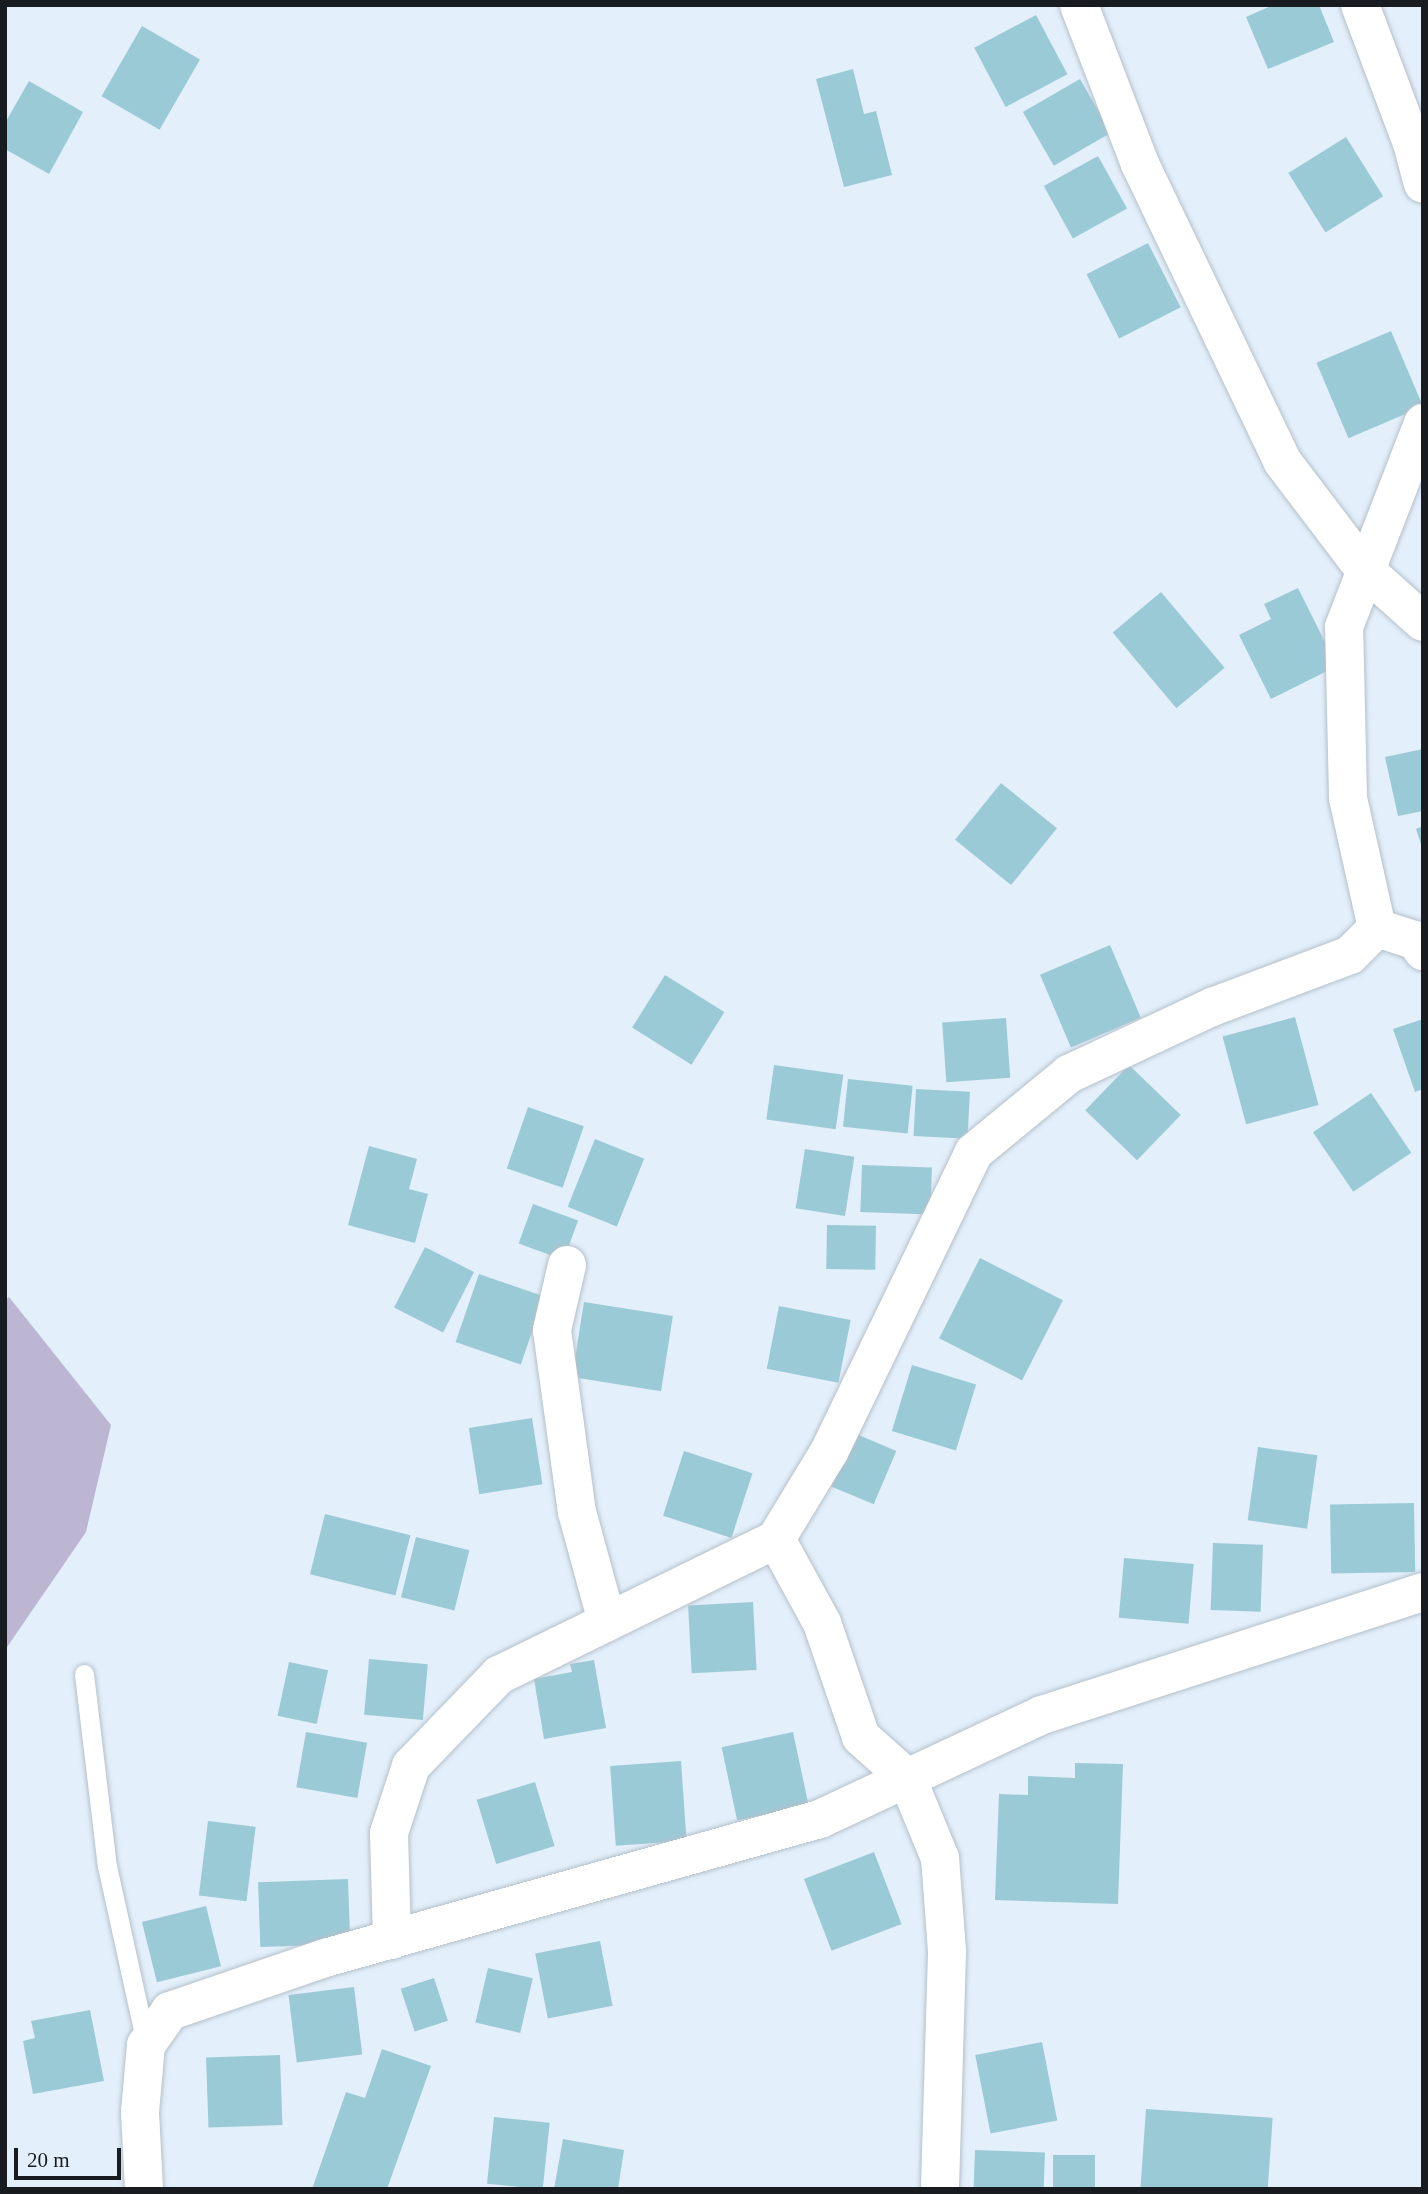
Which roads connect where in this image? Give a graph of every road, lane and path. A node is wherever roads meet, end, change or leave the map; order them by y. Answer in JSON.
{"nodes":[{"id":1,"x":1079,"y":5,"type":"edge"},
{"id":2,"x":1360,"y":5,"type":"edge"},
{"id":3,"x":1418,"y":144,"type":"edge"},
{"id":4,"x":1423,"y":184,"type":"edge"},
{"id":5,"x":1423,"y":423,"type":"edge"},
{"id":6,"x":1364,"y":569,"type":"junction"},
{"id":7,"x":1423,"y":622,"type":"edge"},
{"id":8,"x":1377,"y":928,"type":"junction"},
{"id":9,"x":1423,"y":951,"type":"edge"},
{"id":10,"x":567,"y":1265,"type":"dead end"},
{"id":11,"x":776,"y":1539,"type":"junction"},
{"id":12,"x":1423,"y":1592,"type":"edge"},
{"id":13,"x":607,"y":1622,"type":"junction"},
{"id":14,"x":84,"y":1674,"type":"dead end"},
{"id":15,"x":907,"y":1778,"type":"junction"},
{"id":16,"x":392,"y":1940,"type":"junction"},
{"id":17,"x":146,"y":2045,"type":"junction"},
{"id":18,"x":144,"y":2189,"type":"edge"},
{"id":19,"x":940,"y":2189,"type":"edge"}],
"edges":[{"from":1,"to":6,"type":"street"},
{"from":2,"to":3,"type":"street"},
{"from":3,"to":4,"type":"street"},
{"from":5,"to":6,"type":"street"},
{"from":6,"to":7,"type":"street"},
{"from":6,"to":8,"type":"street"},
{"from":8,"to":9,"type":"street"},
{"from":8,"to":11,"type":"street"},
{"from":10,"to":13,"type":"street"},
{"from":11,"to":13,"type":"street"},
{"from":11,"to":15,"type":"street"},
{"from":12,"to":15,"type":"street"},
{"from":13,"to":16,"type":"street"},
{"from":14,"to":17,"type":"lane"},
{"from":15,"to":16,"type":"street"},
{"from":15,"to":19,"type":"street"},
{"from":16,"to":17,"type":"street"},
{"from":17,"to":18,"type":"street"}]}
